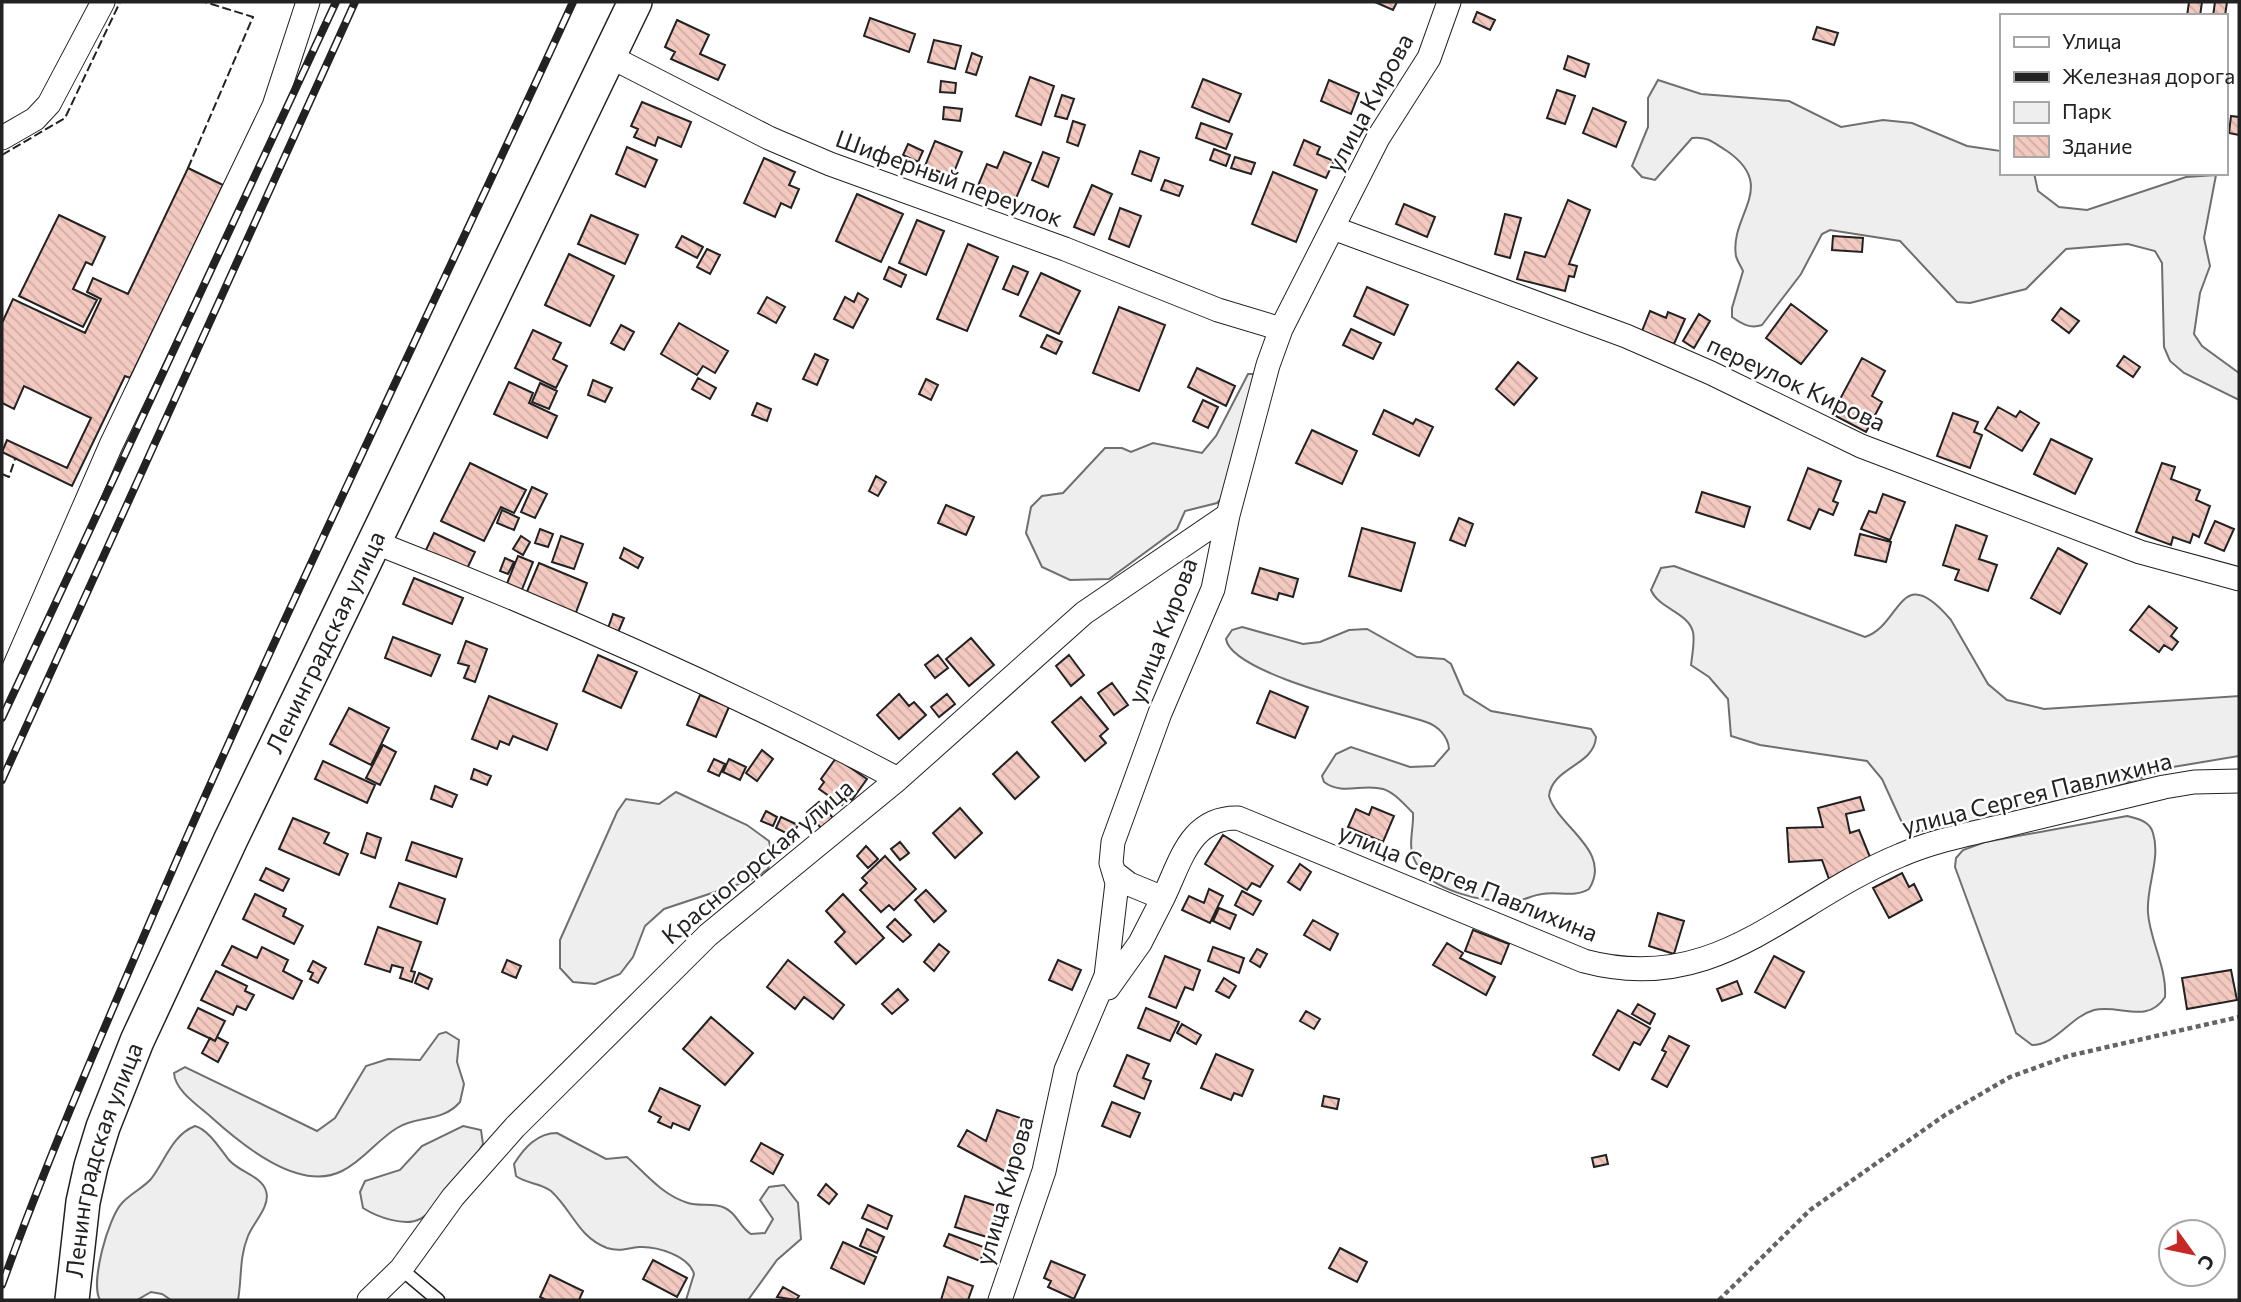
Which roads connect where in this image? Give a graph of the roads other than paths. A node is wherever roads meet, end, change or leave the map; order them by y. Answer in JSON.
{"nodes":[{"id":1,"x":103,"y":2,"type":"edge"},
{"id":2,"x":635,"y":2,"type":"edge"},
{"id":3,"x":1443,"y":2,"type":"edge"},
{"id":4,"x":1449,"y":2,"type":"edge"},
{"id":5,"x":300,"y":4,"type":"edge"},
{"id":6,"x":1438,"y":27,"type":"junction"},
{"id":7,"x":609,"y":56,"type":"junction"},
{"id":8,"x":2,"y":138,"type":"edge"},
{"id":9,"x":1333,"y":228,"type":"junction"},
{"id":10,"x":1281,"y":329,"type":"junction"},
{"id":11,"x":1228,"y":515,"type":"junction"},
{"id":12,"x":374,"y":542,"type":"junction"},
{"id":13,"x":2239,"y":579,"type":"edge"},
{"id":14,"x":2,"y":695,"type":"edge"},
{"id":15,"x":898,"y":779,"type":"junction"},
{"id":16,"x":2239,"y":781,"type":"edge"},
{"id":17,"x":1116,"y":874,"type":"junction"},
{"id":18,"x":1163,"y":898,"type":"junction"},
{"id":19,"x":1096,"y":1005,"type":"junction"},
{"id":20,"x":401,"y":1269,"type":"junction"},
{"id":21,"x":72,"y":1300,"type":"edge"},
{"id":22,"x":369,"y":1300,"type":"edge"},
{"id":23,"x":438,"y":1300,"type":"edge"},
{"id":24,"x":1000,"y":1300,"type":"edge"}],
"edges":[{"from":1,"to":8,"type":"street"},
{"from":2,"to":7,"type":"main road","name":"Ленинградская улица"},
{"from":3,"to":6,"type":"lane"},
{"from":4,"to":6,"type":"street","name":"улица Кирова"},
{"from":5,"to":14,"type":"street"},
{"from":6,"to":9,"type":"street","name":"улица Кирова"},
{"from":7,"to":10,"type":"street","name":"Шиферный переулок"},
{"from":7,"to":12,"type":"main road","name":"Ленинградская улица"},
{"from":9,"to":10,"type":"street","name":"улица Кирова"},
{"from":9,"to":13,"type":"street","name":"переулок Кирова"},
{"from":10,"to":11,"type":"street","name":"улица Кирова"},
{"from":11,"to":15,"type":"street","name":"Красногорская улица"},
{"from":11,"to":17,"type":"street","name":"улица Кирова"},
{"from":12,"to":15,"type":"street"},
{"from":12,"to":21,"type":"main road","name":"Ленинградская улица"},
{"from":15,"to":20,"type":"street","name":"Красногорская улица"},
{"from":16,"to":18,"type":"street","name":"улица Сергея Павлихина"},
{"from":17,"to":18,"type":"street"},
{"from":17,"to":19,"type":"street","name":"улица Кирова"},
{"from":18,"to":19,"type":"street","name":"улица Сергея Павлихина"},
{"from":19,"to":24,"type":"street","name":"улица Кирова"},
{"from":20,"to":22,"type":"street","name":"Красногорская улица"},
{"from":20,"to":23,"type":"lane"}]}
